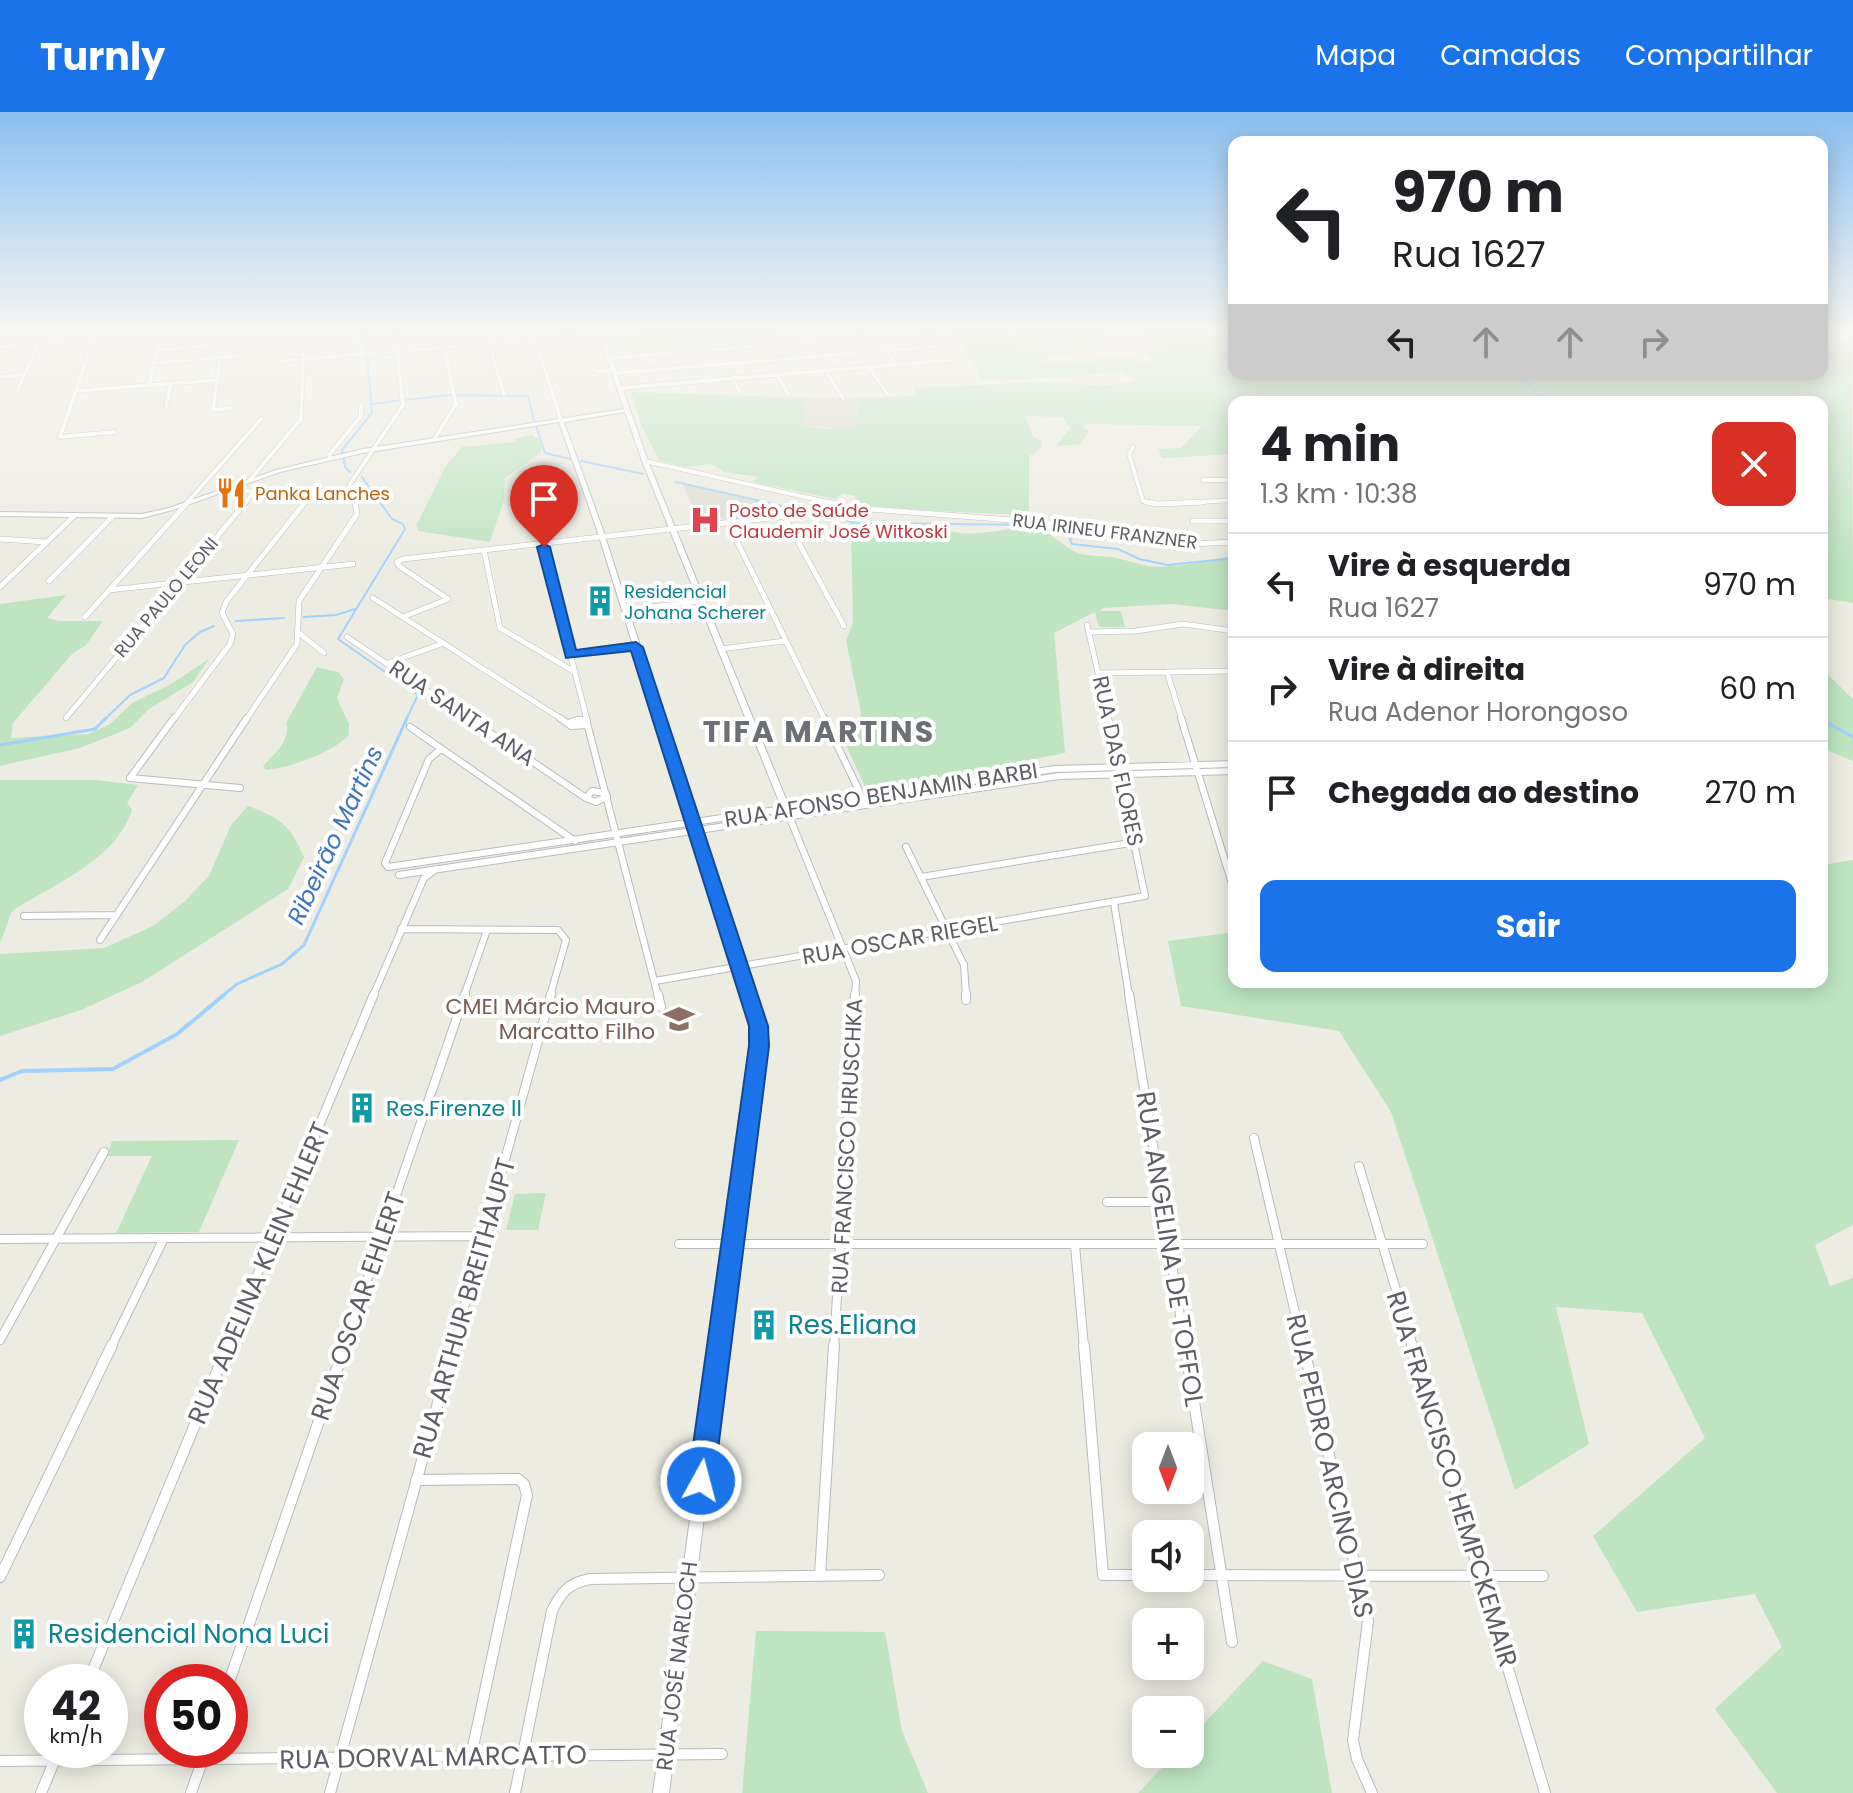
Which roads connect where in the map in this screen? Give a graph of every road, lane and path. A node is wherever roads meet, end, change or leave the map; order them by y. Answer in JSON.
{"nodes":[{"id":1,"x":69,"y":410,"type":"edge"},
{"id":2,"x":301,"y":410,"type":"edge"},
{"id":3,"x":361,"y":410,"type":"edge"},
{"id":4,"x":402,"y":410,"type":"edge"},
{"id":5,"x":453,"y":410,"type":"edge"},
{"id":6,"x":558,"y":410,"type":"edge"},
{"id":7,"x":625,"y":410,"type":"edge"},
{"id":8,"x":628,"y":410,"type":"edge"},
{"id":9,"x":261,"y":419,"type":"dead end"},
{"id":10,"x":561,"y":420,"type":"junction"},
{"id":11,"x":114,"y":432,"type":"dead end"},
{"id":12,"x":435,"y":438,"type":"junction"},
{"id":13,"x":1133,"y":447,"type":"dead end"},
{"id":14,"x":375,"y":448,"type":"junction"},
{"id":15,"x":331,"y":458,"type":"junction"},
{"id":16,"x":645,"y":461,"type":"junction"},
{"id":17,"x":250,"y":480,"type":"junction"},
{"id":18,"x":1203,"y":480,"type":"dead end"},
{"id":19,"x":1228,"y":480,"type":"edge"},
{"id":20,"x":234,"y":486,"type":"junction"},
{"id":21,"x":348,"y":492,"type":"junction"},
{"id":22,"x":1228,"y":500,"type":"edge"},
{"id":23,"x":186,"y":503,"type":"junction"},
{"id":24,"x":539,"y":505,"type":"dead end"},
{"id":25,"x":856,"y":508,"type":"junction"},
{"id":26,"x":0,"y":514,"type":"edge"},
{"id":27,"x":784,"y":516,"type":"junction"},
{"id":28,"x":73,"y":517,"type":"junction"},
{"id":29,"x":112,"y":517,"type":"junction"},
{"id":30,"x":1193,"y":521,"type":"dead end"},
{"id":31,"x":1228,"y":521,"type":"edge"},
{"id":32,"x":728,"y":523,"type":"junction"},
{"id":33,"x":673,"y":529,"type":"junction"},
{"id":34,"x":602,"y":537,"type":"junction"},
{"id":35,"x":0,"y":539,"type":"edge"},
{"id":36,"x":46,"y":542,"type":"junction"},
{"id":37,"x":1228,"y":542,"type":"edge"},
{"id":38,"x":543,"y":543,"type":"junction"},
{"id":39,"x":484,"y":550,"type":"junction"},
{"id":40,"x":353,"y":564,"type":"dead end"},
{"id":41,"x":321,"y":568,"type":"junction"},
{"id":42,"x":246,"y":576,"type":"junction"},
{"id":43,"x":49,"y":581,"type":"dead end"},
{"id":44,"x":179,"y":583,"type":"junction"},
{"id":45,"x":0,"y":587,"type":"edge"},
{"id":46,"x":109,"y":590,"type":"junction"},
{"id":47,"x":373,"y":598,"type":"dead end"},
{"id":48,"x":702,"y":601,"type":"junction"},
{"id":49,"x":625,"y":610,"type":"junction"},
{"id":50,"x":85,"y":617,"type":"dead end"},
{"id":51,"x":403,"y":617,"type":"junction"},
{"id":52,"x":844,"y":626,"type":"dead end"},
{"id":53,"x":1228,"y":630,"type":"edge"},
{"id":54,"x":299,"y":633,"type":"junction"},
{"id":55,"x":347,"y":637,"type":"dead end"},
{"id":56,"x":785,"y":641,"type":"junction"},
{"id":57,"x":444,"y":643,"type":"junction"},
{"id":58,"x":636,"y":647,"type":"junction"},
{"id":59,"x":720,"y":649,"type":"junction"},
{"id":60,"x":324,"y":653,"type":"dead end"},
{"id":61,"x":571,"y":655,"type":"junction"},
{"id":62,"x":388,"y":663,"type":"junction"},
{"id":63,"x":1228,"y":671,"type":"edge"},
{"id":64,"x":575,"y":672,"type":"junction"},
{"id":65,"x":1167,"y":672,"type":"junction"},
{"id":66,"x":1099,"y":673,"type":"junction"},
{"id":67,"x":583,"y":709,"type":"junction"},
{"id":68,"x":66,"y":718,"type":"dead end"},
{"id":69,"x":587,"y":722,"type":"junction"},
{"id":70,"x":573,"y":723,"type":"junction"},
{"id":71,"x":410,"y":727,"type":"dead end"},
{"id":72,"x":592,"y":740,"type":"junction"},
{"id":73,"x":441,"y":749,"type":"junction"},
{"id":74,"x":1228,"y":765,"type":"edge"},
{"id":75,"x":1198,"y":768,"type":"junction"},
{"id":76,"x":1120,"y":769,"type":"junction"},
{"id":77,"x":1228,"y":770,"type":"edge"},
{"id":78,"x":602,"y":775,"type":"junction"},
{"id":79,"x":203,"y":784,"type":"junction"},
{"id":80,"x":240,"y":788,"type":"dead end"},
{"id":81,"x":607,"y":795,"type":"junction"},
{"id":82,"x":589,"y":796,"type":"junction"},
{"id":83,"x":864,"y":801,"type":"junction"},
{"id":84,"x":788,"y":812,"type":"junction"},
{"id":85,"x":611,"y":813,"type":"junction"},
{"id":86,"x":693,"y":827,"type":"junction"},
{"id":87,"x":617,"y":838,"type":"junction"},
{"id":88,"x":575,"y":841,"type":"junction"},
{"id":89,"x":1136,"y":842,"type":"junction"},
{"id":90,"x":906,"y":847,"type":"dead end"},
{"id":91,"x":436,"y":866,"type":"junction"},
{"id":92,"x":1228,"y":870,"type":"edge"},
{"id":93,"x":399,"y":875,"type":"dead end"},
{"id":94,"x":921,"y":877,"type":"junction"},
{"id":95,"x":1145,"y":896,"type":"joint"},
{"id":96,"x":1114,"y":903,"type":"junction"},
{"id":97,"x":116,"y":915,"type":"junction"},
{"id":98,"x":24,"y":916,"type":"dead end"},
{"id":99,"x":401,"y":929,"type":"junction"},
{"id":100,"x":487,"y":930,"type":"junction"},
{"id":101,"x":946,"y":932,"type":"junction"},
{"id":102,"x":100,"y":940,"type":"dead end"},
{"id":103,"x":844,"y":949,"type":"junction"},
{"id":104,"x":740,"y":967,"type":"junction"},
{"id":105,"x":655,"y":981,"type":"junction"},
{"id":106,"x":966,"y":1000,"type":"dead end"},
{"id":107,"x":661,"y":1007,"type":"dead end"},
{"id":108,"x":1254,"y":1138,"type":"dead end"},
{"id":109,"x":104,"y":1152,"type":"dead end"},
{"id":110,"x":1359,"y":1166,"type":"dead end"},
{"id":111,"x":1107,"y":1202,"type":"dead end"},
{"id":112,"x":1162,"y":1202,"type":"junction"},
{"id":113,"x":485,"y":1236,"type":"junction"},
{"id":114,"x":275,"y":1237,"type":"junction"},
{"id":115,"x":381,"y":1237,"type":"junction"},
{"id":116,"x":57,"y":1238,"type":"junction"},
{"id":117,"x":164,"y":1238,"type":"junction"},
{"id":118,"x":0,"y":1239,"type":"edge"},
{"id":119,"x":679,"y":1244,"type":"dead end"},
{"id":120,"x":1278,"y":1244,"type":"junction"},
{"id":121,"x":1382,"y":1244,"type":"junction"},
{"id":122,"x":1423,"y":1244,"type":"dead end"},
{"id":123,"x":731,"y":1245,"type":"junction"},
{"id":124,"x":842,"y":1245,"type":"junction"},
{"id":125,"x":1075,"y":1245,"type":"junction"},
{"id":126,"x":1169,"y":1245,"type":"junction"},
{"id":127,"x":0,"y":1340,"type":"edge"},
{"id":128,"x":416,"y":1480,"type":"junction"},
{"id":129,"x":689,"y":1575,"type":"junction"},
{"id":130,"x":820,"y":1575,"type":"junction"},
{"id":131,"x":879,"y":1575,"type":"dead end"},
{"id":132,"x":1132,"y":1575,"type":"edge"},
{"id":133,"x":1204,"y":1575,"type":"edge"},
{"id":134,"x":1221,"y":1575,"type":"junction"},
{"id":135,"x":1358,"y":1575,"type":"junction"},
{"id":136,"x":1482,"y":1575,"type":"junction"},
{"id":137,"x":1543,"y":1576,"type":"dead end"},
{"id":138,"x":0,"y":1577,"type":"edge"},
{"id":139,"x":1232,"y":1642,"type":"dead end"},
{"id":140,"x":96,"y":1664,"type":"edge"},
{"id":141,"x":235,"y":1664,"type":"edge"},
{"id":142,"x":666,"y":1754,"type":"junction"},
{"id":143,"x":722,"y":1754,"type":"dead end"},
{"id":144,"x":248,"y":1756,"type":"edge"},
{"id":145,"x":471,"y":1756,"type":"junction"},
{"id":146,"x":522,"y":1756,"type":"junction"},
{"id":147,"x":24,"y":1758,"type":"edge"},
{"id":148,"x":340,"y":1758,"type":"junction"},
{"id":149,"x":0,"y":1761,"type":"edge"},
{"id":150,"x":52,"y":1768,"type":"edge"},
{"id":151,"x":200,"y":1768,"type":"edge"},
{"id":152,"x":41,"y":1793,"type":"edge"},
{"id":153,"x":191,"y":1793,"type":"edge"},
{"id":154,"x":330,"y":1793,"type":"edge"},
{"id":155,"x":515,"y":1793,"type":"edge"},
{"id":156,"x":661,"y":1793,"type":"edge"},
{"id":157,"x":1372,"y":1793,"type":"edge"},
{"id":158,"x":1545,"y":1793,"type":"edge"}],
"edges":[{"from":1,"to":11,"type":"street"},
{"from":2,"to":17,"type":"street"},
{"from":3,"to":15,"type":"street"},
{"from":4,"to":14,"type":"street"},
{"from":5,"to":12,"type":"street"},
{"from":6,"to":10,"type":"street","name":"RUA JOSÉ NARLOCH"},
{"from":7,"to":10,"type":"main road"},
{"from":8,"to":16,"type":"main road","name":"RUA FRANCISCO HRUSCHKA"},
{"from":9,"to":23,"type":"street"},
{"from":10,"to":12,"type":"main road"},
{"from":10,"to":34,"type":"main road","name":"RUA JOSÉ NARLOCH"},
{"from":12,"to":14,"type":"main road"},
{"from":13,"to":22,"type":"street"},
{"from":14,"to":15,"type":"main road"},
{"from":14,"to":21,"type":"street"},
{"from":15,"to":17,"type":"main road"},
{"from":16,"to":25,"type":"street","name":"RUA IRINEU FRANZNER"},
{"from":16,"to":33,"type":"main road","name":"RUA FRANCISCO HRUSCHKA"},
{"from":17,"to":20,"type":"main road"},
{"from":18,"to":19,"type":"street"},
{"from":20,"to":23,"type":"main road"},
{"from":20,"to":44,"type":"street","name":"RUA PAULO LEONI"},
{"from":21,"to":41,"type":"street"},
{"from":21,"to":42,"type":"street"},
{"from":23,"to":29,"type":"main road"},
{"from":23,"to":46,"type":"street"},
{"from":24,"to":38,"type":"street"},
{"from":25,"to":27,"type":"street"},
{"from":25,"to":37,"type":"street","name":"RUA IRINEU FRANZNER"},
{"from":26,"to":28,"type":"main road"},
{"from":27,"to":32,"type":"street"},
{"from":27,"to":52,"type":"street"},
{"from":28,"to":29,"type":"main road"},
{"from":28,"to":36,"type":"street"},
{"from":29,"to":43,"type":"street"},
{"from":30,"to":31,"type":"street"},
{"from":32,"to":33,"type":"street"},
{"from":32,"to":56,"type":"street"},
{"from":33,"to":34,"type":"street"},
{"from":33,"to":48,"type":"main road","name":"RUA FRANCISCO HRUSCHKA"},
{"from":34,"to":38,"type":"street"},
{"from":34,"to":49,"type":"main road","name":"RUA JOSÉ NARLOCH"},
{"from":35,"to":36,"type":"street"},
{"from":36,"to":45,"type":"street"},
{"from":38,"to":39,"type":"street"},
{"from":38,"to":61,"type":"street"},
{"from":39,"to":51,"type":"street"},
{"from":39,"to":64,"type":"street"},
{"from":40,"to":41,"type":"street"},
{"from":41,"to":42,"type":"street"},
{"from":41,"to":54,"type":"street"},
{"from":42,"to":44,"type":"street"},
{"from":42,"to":79,"type":"street"},
{"from":44,"to":46,"type":"street"},
{"from":44,"to":68,"type":"street","name":"RUA PAULO LEONI"},
{"from":46,"to":50,"type":"street"},
{"from":47,"to":51,"type":"street"},
{"from":48,"to":49,"type":"street"},
{"from":48,"to":59,"type":"main road","name":"RUA FRANCISCO HRUSCHKA"},
{"from":49,"to":58,"type":"main road","name":"RUA JOSÉ NARLOCH"},
{"from":51,"to":57,"type":"street"},
{"from":53,"to":66,"type":"street","name":"RUA DAS FLORES"},
{"from":54,"to":60,"type":"street"},
{"from":54,"to":79,"type":"street"},
{"from":55,"to":62,"type":"street","name":"RUA SANTA ANA"},
{"from":56,"to":59,"type":"street"},
{"from":56,"to":83,"type":"street"},
{"from":57,"to":62,"type":"street"},
{"from":57,"to":70,"type":"street"},
{"from":58,"to":61,"type":"street"},
{"from":58,"to":86,"type":"main road","name":"RUA JOSÉ NARLOCH"},
{"from":59,"to":84,"type":"main road","name":"RUA FRANCISCO HRUSCHKA"},
{"from":61,"to":64,"type":"street"},
{"from":62,"to":82,"type":"street","name":"RUA SANTA ANA"},
{"from":63,"to":65,"type":"street"},
{"from":64,"to":67,"type":"street"},
{"from":65,"to":66,"type":"street"},
{"from":65,"to":75,"type":"street"},
{"from":66,"to":76,"type":"street","name":"RUA DAS FLORES"},
{"from":67,"to":69,"type":"street"},
{"from":67,"to":70,"type":"street"},
{"from":69,"to":70,"type":"street"},
{"from":69,"to":72,"type":"street"},
{"from":70,"to":72,"type":"street"},
{"from":71,"to":73,"type":"street"},
{"from":72,"to":78,"type":"street"},
{"from":73,"to":88,"type":"street"},
{"from":73,"to":91,"type":"street","name":"RUA AFONSO BENJAMIN BARBI"},
{"from":74,"to":75,"type":"street","name":"RUA AFONSO BENJAMIN BARBI"},
{"from":75,"to":76,"type":"street","name":"RUA AFONSO BENJAMIN BARBI"},
{"from":75,"to":77,"type":"street","name":"RUA AFONSO BENJAMIN BARBI"},
{"from":75,"to":92,"type":"street"},
{"from":76,"to":83,"type":"street","name":"RUA AFONSO BENJAMIN BARBI"},
{"from":76,"to":89,"type":"street","name":"RUA DAS FLORES"},
{"from":78,"to":81,"type":"street"},
{"from":78,"to":82,"type":"street"},
{"from":79,"to":80,"type":"street"},
{"from":79,"to":97,"type":"street"},
{"from":81,"to":82,"type":"street"},
{"from":81,"to":85,"type":"street"},
{"from":82,"to":85,"type":"street","name":"RUA SANTA ANA"},
{"from":83,"to":84,"type":"street","name":"RUA AFONSO BENJAMIN BARBI"},
{"from":84,"to":86,"type":"street","name":"RUA AFONSO BENJAMIN BARBI"},
{"from":84,"to":103,"type":"street","name":"RUA FRANCISCO HRUSCHKA"},
{"from":85,"to":87,"type":"street"},
{"from":86,"to":87,"type":"street","name":"RUA AFONSO BENJAMIN BARBI"},
{"from":86,"to":104,"type":"main road","name":"RUA JOSÉ NARLOCH"},
{"from":87,"to":88,"type":"street","name":"RUA AFONSO BENJAMIN BARBI"},
{"from":87,"to":91,"type":"street","name":"RUA AFONSO BENJAMIN BARBI"},
{"from":87,"to":105,"type":"street"},
{"from":88,"to":91,"type":"street","name":"RUA AFONSO BENJAMIN BARBI"},
{"from":89,"to":94,"type":"street"},
{"from":89,"to":95,"type":"street","name":"RUA DAS FLORES"},
{"from":90,"to":94,"type":"street"},
{"from":91,"to":93,"type":"street","name":"RUA AFONSO BENJAMIN BARBI"},
{"from":91,"to":99,"type":"street","name":"RUA ADELINA KLEIN EHLERT"},
{"from":94,"to":101,"type":"street"},
{"from":95,"to":96,"type":"street","name":"RUA OSCAR RIEGEL"},
{"from":96,"to":101,"type":"street","name":"RUA OSCAR RIEGEL"},
{"from":96,"to":112,"type":"street","name":"RUA ANGELINA DE TOFFOL"},
{"from":97,"to":98,"type":"street"},
{"from":97,"to":102,"type":"street"},
{"from":99,"to":100,"type":"street","name":"RUA ARTHUR BREITHAUPT"},
{"from":99,"to":114,"type":"street","name":"RUA ADELINA KLEIN EHLERT"},
{"from":100,"to":113,"type":"street","name":"RUA ARTHUR BREITHAUPT"},
{"from":100,"to":115,"type":"street","name":"RUA OSCAR EHLERT"},
{"from":101,"to":103,"type":"street","name":"RUA OSCAR RIEGEL"},
{"from":101,"to":106,"type":"street"},
{"from":103,"to":104,"type":"street","name":"RUA OSCAR RIEGEL"},
{"from":103,"to":124,"type":"street","name":"RUA FRANCISCO HRUSCHKA"},
{"from":104,"to":105,"type":"street","name":"RUA OSCAR RIEGEL"},
{"from":104,"to":123,"type":"main road","name":"RUA JOSÉ NARLOCH"},
{"from":105,"to":107,"type":"street"},
{"from":108,"to":120,"type":"street","name":"RUA PEDRO ARCINO DIAS"},
{"from":109,"to":116,"type":"street"},
{"from":110,"to":121,"type":"street","name":"RUA FRANCISCO HEMPCKEMAIR"},
{"from":111,"to":112,"type":"street"},
{"from":112,"to":126,"type":"street","name":"RUA ANGELINA DE TOFFOL"},
{"from":113,"to":115,"type":"street"},
{"from":113,"to":128,"type":"street","name":"RUA ARTHUR BREITHAUPT"},
{"from":114,"to":115,"type":"street"},
{"from":114,"to":117,"type":"street"},
{"from":114,"to":140,"type":"street","name":"RUA ADELINA KLEIN EHLERT"},
{"from":115,"to":141,"type":"street","name":"RUA OSCAR EHLERT"},
{"from":116,"to":117,"type":"street"},
{"from":116,"to":118,"type":"street"},
{"from":116,"to":127,"type":"street"},
{"from":117,"to":138,"type":"street"},
{"from":119,"to":123,"type":"street"},
{"from":120,"to":121,"type":"street"},
{"from":120,"to":126,"type":"street"},
{"from":120,"to":135,"type":"street","name":"RUA PEDRO ARCINO DIAS"},
{"from":121,"to":122,"type":"street"},
{"from":121,"to":136,"type":"street","name":"RUA FRANCISCO HEMPCKEMAIR"},
{"from":123,"to":124,"type":"street"},
{"from":123,"to":129,"type":"main road","name":"RUA JOSÉ NARLOCH"},
{"from":124,"to":125,"type":"street"},
{"from":124,"to":130,"type":"street","name":"RUA FRANCISCO HRUSCHKA"},
{"from":125,"to":126,"type":"street"},
{"from":125,"to":132,"type":"street"},
{"from":126,"to":134,"type":"street","name":"RUA ANGELINA DE TOFFOL"},
{"from":128,"to":145,"type":"street"},
{"from":128,"to":148,"type":"street","name":"RUA ARTHUR BREITHAUPT"},
{"from":129,"to":130,"type":"street"},
{"from":129,"to":142,"type":"main road","name":"RUA JOSÉ NARLOCH"},
{"from":129,"to":146,"type":"street"},
{"from":130,"to":131,"type":"street"},
{"from":133,"to":134,"type":"street"},
{"from":134,"to":135,"type":"street"},
{"from":134,"to":139,"type":"street","name":"RUA ANGELINA DE TOFFOL"},
{"from":135,"to":136,"type":"street"},
{"from":135,"to":157,"type":"street","name":"RUA PEDRO ARCINO DIAS"},
{"from":136,"to":137,"type":"street"},
{"from":136,"to":158,"type":"street","name":"RUA FRANCISCO HEMPCKEMAIR"},
{"from":142,"to":143,"type":"street","name":"RUA DORVAL MARCATTO"},
{"from":142,"to":146,"type":"street","name":"RUA DORVAL MARCATTO"},
{"from":142,"to":156,"type":"main road","name":"RUA JOSÉ NARLOCH"},
{"from":144,"to":148,"type":"street","name":"RUA DORVAL MARCATTO"},
{"from":145,"to":146,"type":"street","name":"RUA DORVAL MARCATTO"},
{"from":145,"to":148,"type":"street","name":"RUA DORVAL MARCATTO"},
{"from":146,"to":155,"type":"street"},
{"from":147,"to":149,"type":"street","name":"RUA DORVAL MARCATTO"},
{"from":148,"to":154,"type":"street","name":"RUA ARTHUR BREITHAUPT"},
{"from":150,"to":152,"type":"street"},
{"from":151,"to":153,"type":"street"}]}
